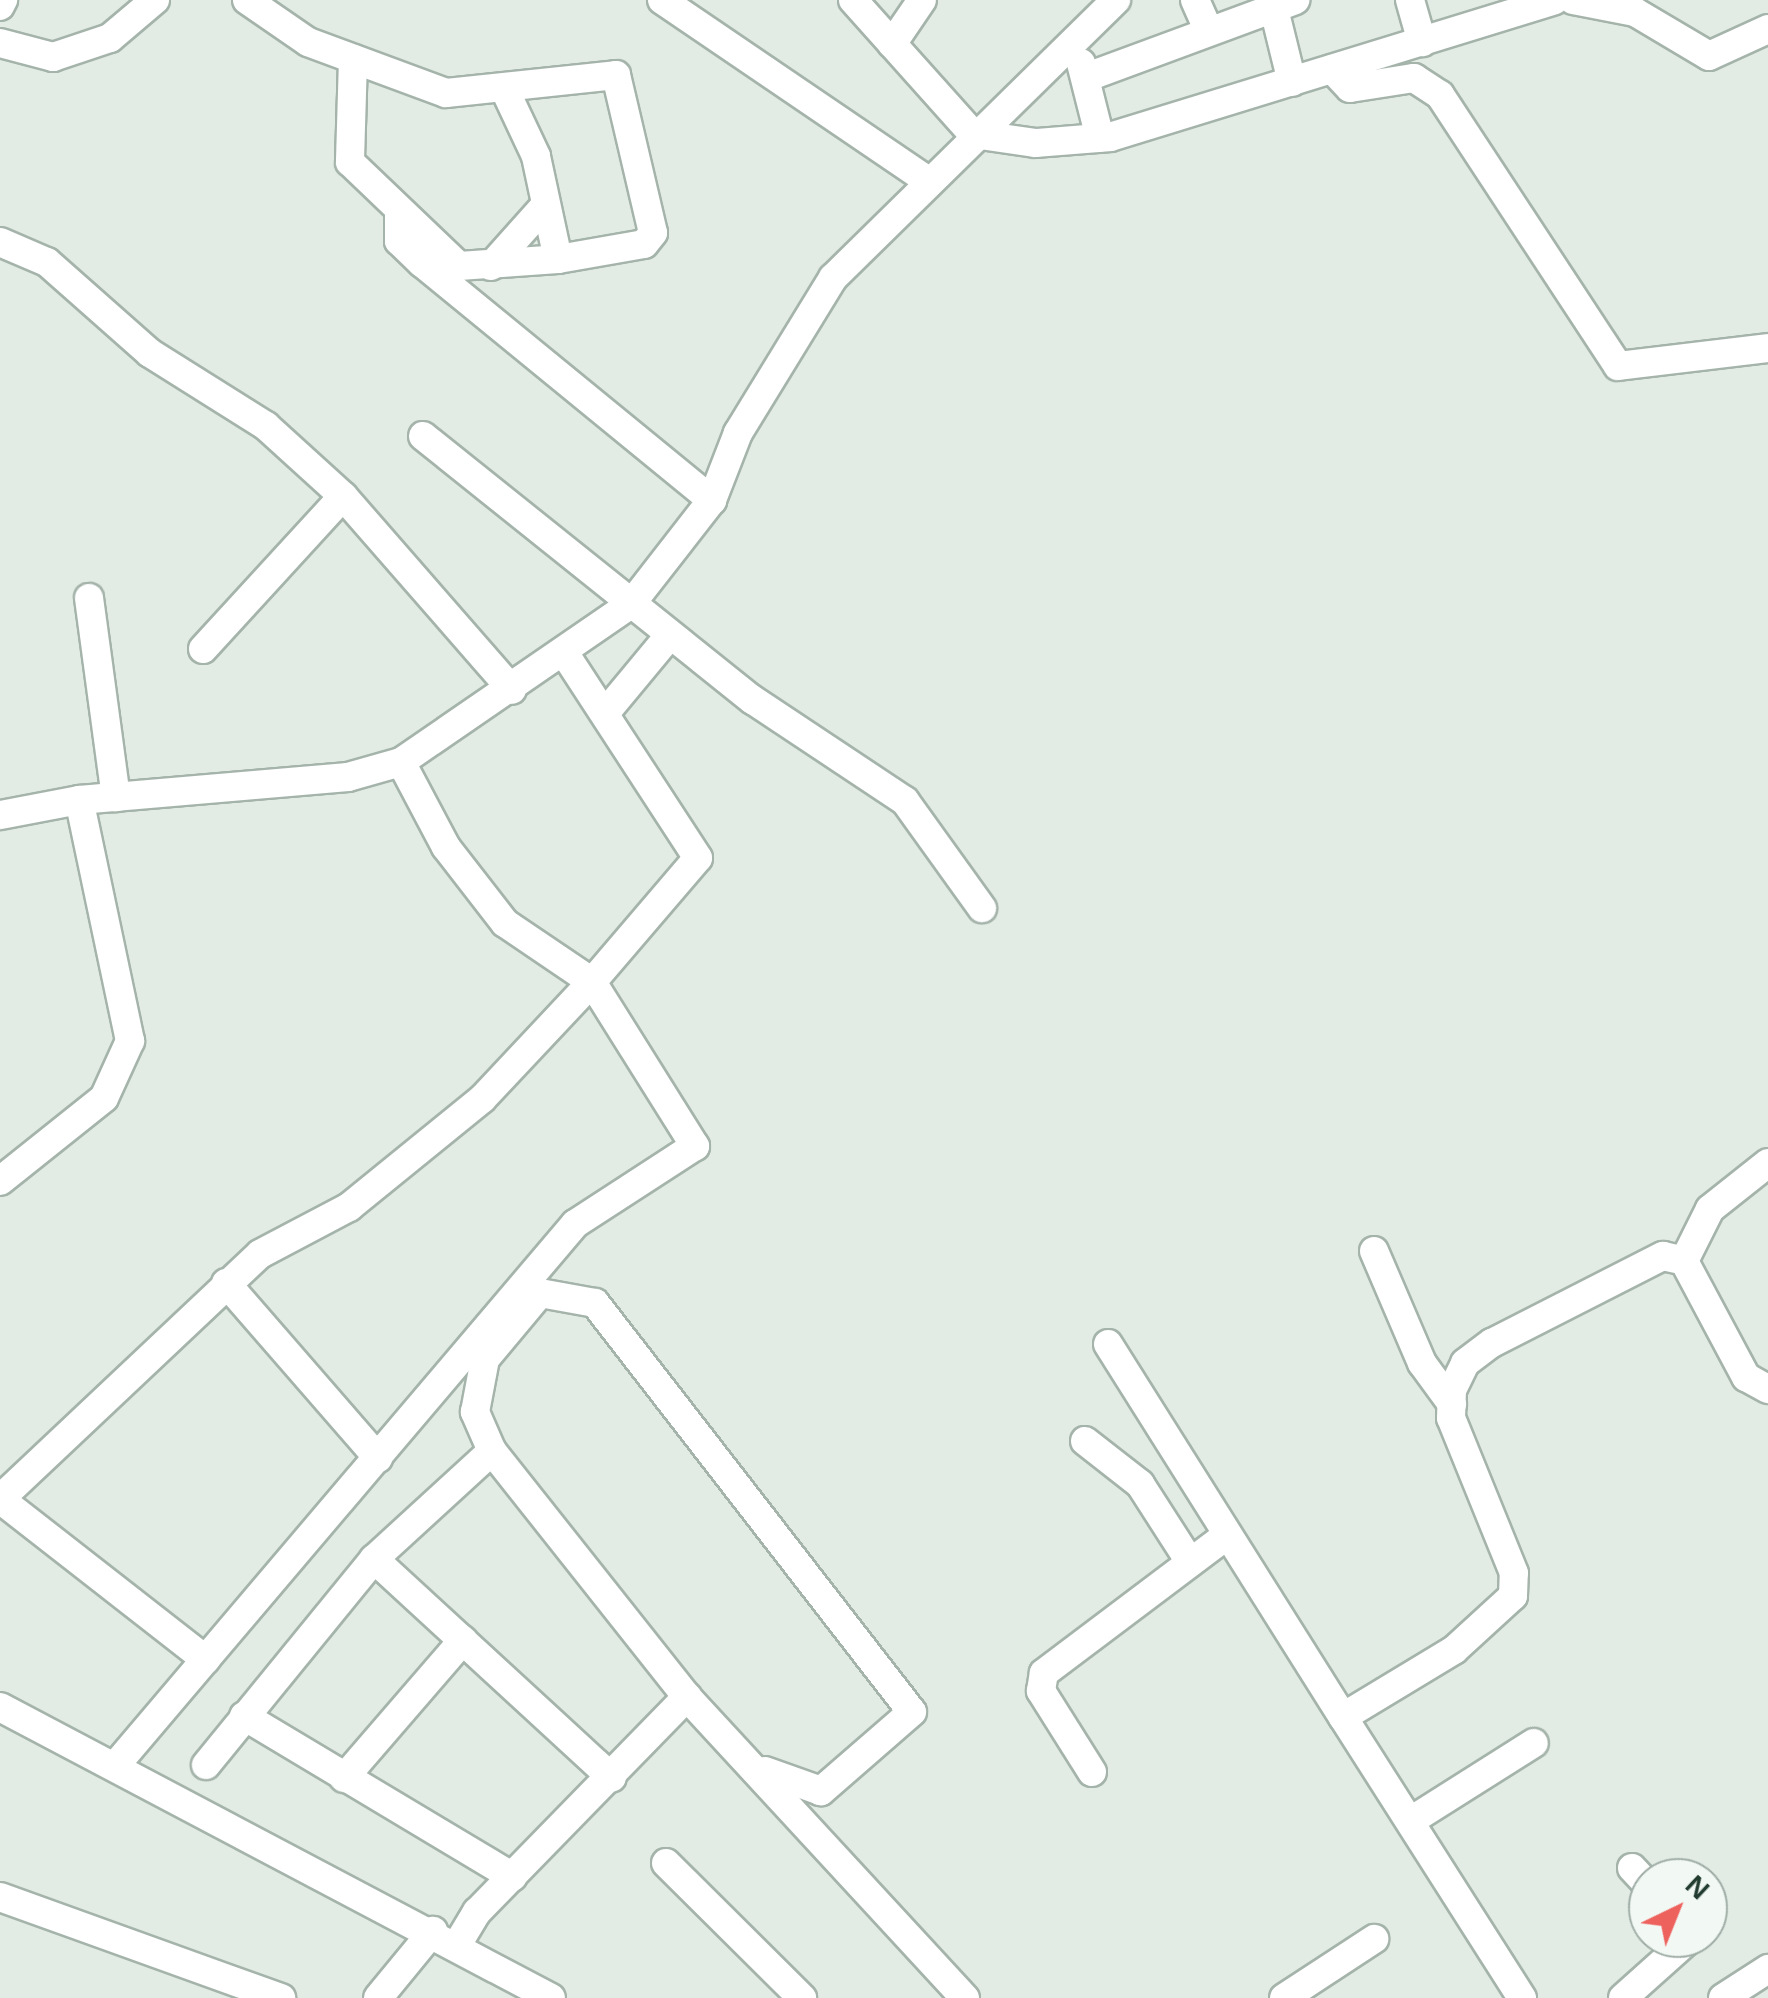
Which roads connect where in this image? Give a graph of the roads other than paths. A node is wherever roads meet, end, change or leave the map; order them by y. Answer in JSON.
{"nodes":[{"id":1,"x":155,"y":0,"type":"edge"},
{"id":2,"x":246,"y":0,"type":"edge"},
{"id":3,"x":662,"y":0,"type":"edge"},
{"id":4,"x":853,"y":0,"type":"edge"},
{"id":5,"x":922,"y":0,"type":"edge"},
{"id":6,"x":1116,"y":0,"type":"edge"},
{"id":7,"x":1194,"y":0,"type":"edge"},
{"id":8,"x":1410,"y":0,"type":"edge"},
{"id":9,"x":1554,"y":0,"type":"edge"},
{"id":10,"x":1573,"y":0,"type":"edge"},
{"id":11,"x":1603,"y":1,"type":"edge"},
{"id":12,"x":1514,"y":5,"type":"edge"},
{"id":13,"x":1285,"y":7,"type":"edge"},
{"id":14,"x":1768,"y":29,"type":"edge"},
{"id":15,"x":1208,"y":30,"type":"junction"},
{"id":16,"x":1068,"y":42,"type":"junction"},
{"id":17,"x":1422,"y":42,"type":"junction"},
{"id":18,"x":0,"y":43,"type":"edge"},
{"id":19,"x":892,"y":44,"type":"junction"},
{"id":20,"x":353,"y":59,"type":"junction"},
{"id":21,"x":1332,"y":69,"type":"junction"},
{"id":22,"x":1090,"y":76,"type":"junction"},
{"id":23,"x":1292,"y":82,"type":"junction"},
{"id":24,"x":504,"y":88,"type":"junction"},
{"id":25,"x":974,"y":134,"type":"junction"},
{"id":26,"x":1100,"y":138,"type":"junction"},
{"id":27,"x":928,"y":181,"type":"junction"},
{"id":28,"x":399,"y":210,"type":"junction"},
{"id":29,"x":541,"y":210,"type":"junction"},
{"id":30,"x":0,"y":242,"type":"edge"},
{"id":31,"x":558,"y":259,"type":"junction"},
{"id":32,"x":491,"y":266,"type":"junction"},
{"id":33,"x":1768,"y":348,"type":"edge"},
{"id":34,"x":423,"y":436,"type":"dead end"},
{"id":35,"x":344,"y":496,"type":"junction"},
{"id":36,"x":712,"y":500,"type":"junction"},
{"id":37,"x":89,"y":598,"type":"dead end"},
{"id":38,"x":631,"y":604,"type":"junction"},
{"id":39,"x":670,"y":635,"type":"junction"},
{"id":40,"x":202,"y":649,"type":"dead end"},
{"id":41,"x":565,"y":654,"type":"junction"},
{"id":42,"x":512,"y":690,"type":"junction"},
{"id":43,"x":606,"y":712,"type":"junction"},
{"id":44,"x":402,"y":762,"type":"junction"},
{"id":45,"x":116,"y":797,"type":"junction"},
{"id":46,"x":79,"y":800,"type":"junction"},
{"id":47,"x":0,"y":815,"type":"edge"},
{"id":48,"x":982,"y":908,"type":"dead end"},
{"id":49,"x":592,"y":982,"type":"junction"},
{"id":50,"x":1768,"y":1163,"type":"edge"},
{"id":51,"x":0,"y":1181,"type":"edge"},
{"id":52,"x":1374,"y":1252,"type":"dead end"},
{"id":53,"x":1684,"y":1261,"type":"junction"},
{"id":54,"x":226,"y":1283,"type":"junction"},
{"id":55,"x":1108,"y":1344,"type":"dead end"},
{"id":56,"x":1768,"y":1388,"type":"edge"},
{"id":57,"x":1452,"y":1404,"type":"junction"},
{"id":58,"x":1085,"y":1442,"type":"dead end"},
{"id":59,"x":492,"y":1451,"type":"junction"},
{"id":60,"x":378,"y":1458,"type":"junction"},
{"id":61,"x":0,"y":1499,"type":"edge"},
{"id":62,"x":1227,"y":1534,"type":"junction"},
{"id":63,"x":374,"y":1559,"type":"junction"},
{"id":64,"x":1190,"y":1562,"type":"junction"},
{"id":65,"x":462,"y":1640,"type":"junction"},
{"id":66,"x":206,"y":1660,"type":"junction"},
{"id":67,"x":686,"y":1698,"type":"junction"},
{"id":68,"x":0,"y":1708,"type":"edge"},
{"id":69,"x":244,"y":1716,"type":"junction"},
{"id":70,"x":1343,"y":1716,"type":"junction"},
{"id":71,"x":1534,"y":1743,"type":"dead end"},
{"id":72,"x":745,"y":1760,"type":"junction"},
{"id":73,"x":206,"y":1765,"type":"dead end"},
{"id":74,"x":115,"y":1766,"type":"junction"},
{"id":75,"x":1092,"y":1772,"type":"dead end"},
{"id":76,"x":344,"y":1778,"type":"junction"},
{"id":77,"x":612,"y":1778,"type":"junction"},
{"id":78,"x":1412,"y":1820,"type":"junction"},
{"id":79,"x":666,"y":1863,"type":"dead end"},
{"id":80,"x":513,"y":1877,"type":"junction"},
{"id":81,"x":0,"y":1898,"type":"edge"},
{"id":82,"x":445,"y":1938,"type":"junction"},
{"id":83,"x":1374,"y":1940,"type":"dead end"},
{"id":84,"x":1668,"y":1958,"type":"edge"},
{"id":85,"x":1768,"y":1969,"type":"edge"},
{"id":86,"x":281,"y":1998,"type":"edge"},
{"id":87,"x":378,"y":1998,"type":"edge"},
{"id":88,"x":551,"y":1998,"type":"edge"},
{"id":89,"x":802,"y":1998,"type":"edge"},
{"id":90,"x":964,"y":1998,"type":"edge"},
{"id":91,"x":1284,"y":1998,"type":"edge"},
{"id":92,"x":1522,"y":1998,"type":"edge"},
{"id":93,"x":1623,"y":1998,"type":"edge"},
{"id":94,"x":1723,"y":1998,"type":"edge"}],
"edges":[{"from":1,"to":18,"type":"street"},
{"from":2,"to":20,"type":"street"},
{"from":3,"to":27,"type":"street"},
{"from":4,"to":19,"type":"street"},
{"from":5,"to":19,"type":"street"},
{"from":6,"to":16,"type":"street"},
{"from":7,"to":15,"type":"street"},
{"from":8,"to":17,"type":"street"},
{"from":9,"to":12,"type":"street"},
{"from":10,"to":11,"type":"street"},
{"from":11,"to":14,"type":"street"},
{"from":12,"to":17,"type":"street"},
{"from":13,"to":15,"type":"street"},
{"from":13,"to":23,"type":"street"},
{"from":15,"to":22,"type":"street"},
{"from":16,"to":22,"type":"street"},
{"from":16,"to":25,"type":"street"},
{"from":17,"to":21,"type":"street"},
{"from":19,"to":25,"type":"street"},
{"from":20,"to":24,"type":"street"},
{"from":20,"to":28,"type":"street"},
{"from":21,"to":23,"type":"street"},
{"from":21,"to":33,"type":"street"},
{"from":22,"to":26,"type":"street"},
{"from":23,"to":26,"type":"street"},
{"from":24,"to":29,"type":"street"},
{"from":24,"to":31,"type":"street"},
{"from":25,"to":26,"type":"street"},
{"from":25,"to":27,"type":"street"},
{"from":27,"to":36,"type":"street"},
{"from":28,"to":32,"type":"street"},
{"from":28,"to":36,"type":"street"},
{"from":29,"to":31,"type":"street"},
{"from":29,"to":32,"type":"street"},
{"from":30,"to":35,"type":"street"},
{"from":31,"to":32,"type":"street"},
{"from":34,"to":38,"type":"street"},
{"from":35,"to":40,"type":"street"},
{"from":35,"to":42,"type":"street"},
{"from":36,"to":38,"type":"street"},
{"from":37,"to":45,"type":"street"},
{"from":38,"to":39,"type":"street"},
{"from":38,"to":41,"type":"street"},
{"from":39,"to":43,"type":"street"},
{"from":39,"to":48,"type":"street"},
{"from":41,"to":42,"type":"street"},
{"from":41,"to":43,"type":"street"},
{"from":42,"to":44,"type":"street"},
{"from":43,"to":49,"type":"street"},
{"from":44,"to":45,"type":"street"},
{"from":44,"to":49,"type":"street"},
{"from":45,"to":46,"type":"street"},
{"from":46,"to":47,"type":"street"},
{"from":46,"to":51,"type":"street"},
{"from":49,"to":54,"type":"street"},
{"from":49,"to":60,"type":"street"},
{"from":50,"to":53,"type":"street"},
{"from":52,"to":57,"type":"street"},
{"from":53,"to":56,"type":"street"},
{"from":53,"to":57,"type":"street"},
{"from":54,"to":60,"type":"street"},
{"from":54,"to":61,"type":"street"},
{"from":55,"to":62,"type":"street"},
{"from":57,"to":70,"type":"street"},
{"from":58,"to":64,"type":"street"},
{"from":59,"to":63,"type":"street"},
{"from":59,"to":67,"type":"street"},
{"from":59,"to":72,"type":"street"},
{"from":60,"to":66,"type":"street"},
{"from":61,"to":66,"type":"street"},
{"from":62,"to":64,"type":"street"},
{"from":62,"to":70,"type":"street"},
{"from":63,"to":65,"type":"street"},
{"from":63,"to":69,"type":"street"},
{"from":64,"to":75,"type":"street"},
{"from":65,"to":76,"type":"street"},
{"from":65,"to":77,"type":"street"},
{"from":66,"to":74,"type":"street"},
{"from":67,"to":72,"type":"street"},
{"from":67,"to":77,"type":"street"},
{"from":68,"to":74,"type":"street"},
{"from":69,"to":73,"type":"street"},
{"from":69,"to":76,"type":"street"},
{"from":70,"to":78,"type":"street"},
{"from":71,"to":78,"type":"street"},
{"from":72,"to":90,"type":"street"},
{"from":74,"to":82,"type":"street"},
{"from":76,"to":80,"type":"street"},
{"from":77,"to":80,"type":"street"},
{"from":78,"to":92,"type":"street"},
{"from":79,"to":89,"type":"street"},
{"from":80,"to":82,"type":"street"},
{"from":81,"to":86,"type":"street"},
{"from":82,"to":87,"type":"street"},
{"from":82,"to":88,"type":"street"},
{"from":83,"to":91,"type":"street"},
{"from":84,"to":93,"type":"street"},
{"from":85,"to":94,"type":"street"}]}
